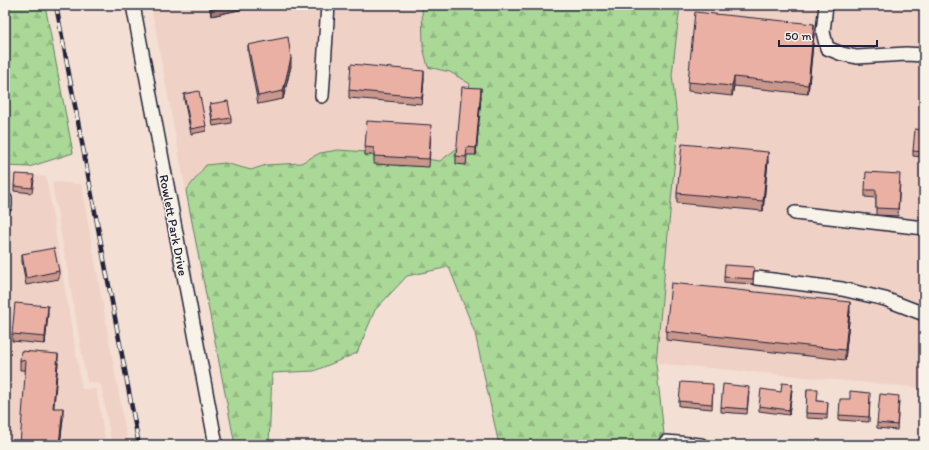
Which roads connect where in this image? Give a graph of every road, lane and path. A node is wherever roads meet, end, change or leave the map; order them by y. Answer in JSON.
{"nodes":[{"id":1,"x":133,"y":5,"type":"edge"},
{"id":2,"x":328,"y":5,"type":"edge"},
{"id":3,"x":826,"y":5,"type":"edge"},
{"id":4,"x":924,"y":56,"type":"edge"},
{"id":5,"x":322,"y":96,"type":"dead end"},
{"id":6,"x":5,"y":199,"type":"edge"},
{"id":7,"x":5,"y":206,"type":"edge"},
{"id":8,"x":795,"y":213,"type":"dead end"},
{"id":9,"x":924,"y":228,"type":"edge"},
{"id":10,"x":757,"y":278,"type":"dead end"},
{"id":11,"x":924,"y":314,"type":"edge"},
{"id":12,"x":666,"y":443,"type":"edge"},
{"id":13,"x":216,"y":445,"type":"edge"},
{"id":14,"x":701,"y":445,"type":"edge"}],
"edges":[{"from":1,"to":13,"type":"street","name":"Rowlett Park Drive"},
{"from":2,"to":5,"type":"street"},
{"from":3,"to":4,"type":"street"},
{"from":6,"to":7,"type":"street"},
{"from":8,"to":9,"type":"street"},
{"from":10,"to":11,"type":"street"},
{"from":12,"to":14,"type":"street"}]}
